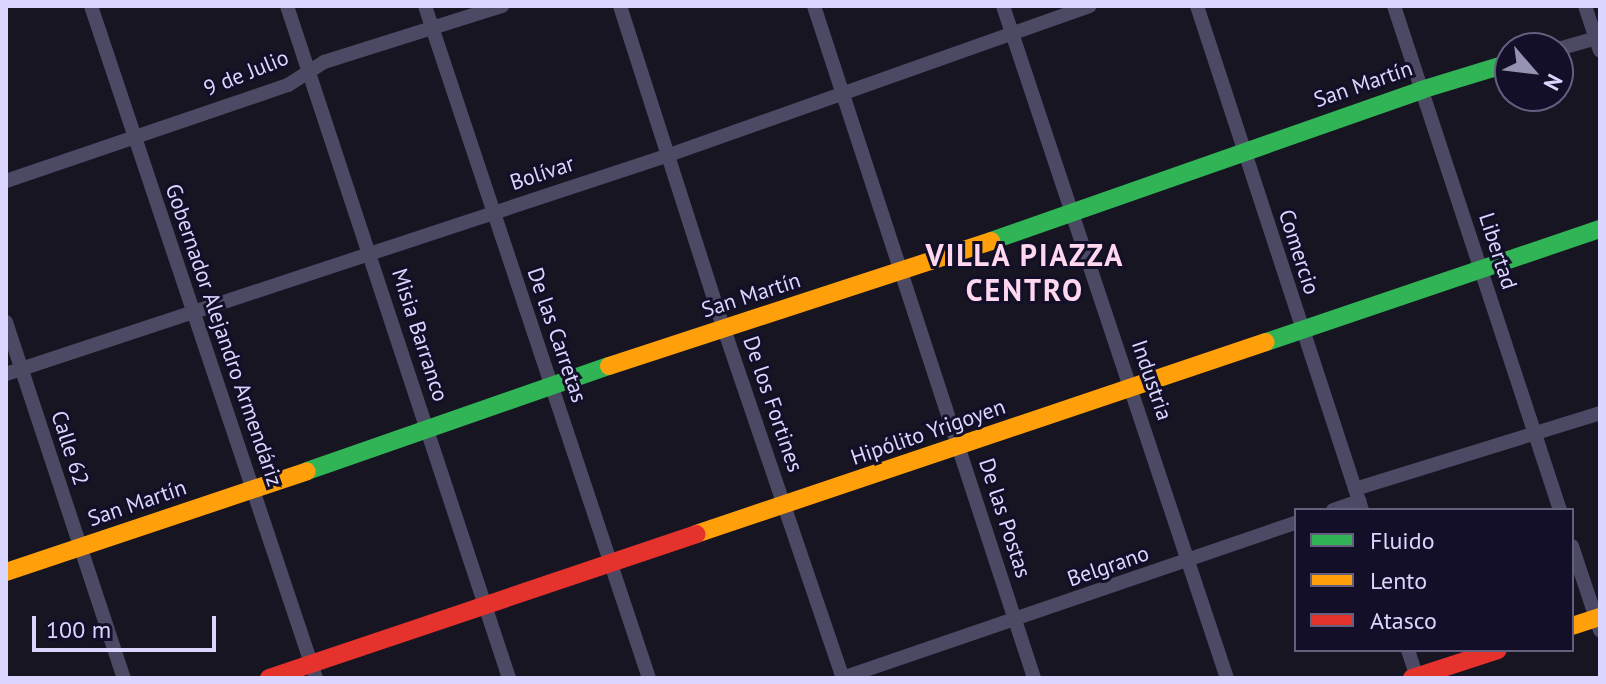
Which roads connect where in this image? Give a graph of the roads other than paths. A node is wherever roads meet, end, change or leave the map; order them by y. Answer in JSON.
{"nodes":[{"id":1,"x":91,"y":6,"type":"edge"},
{"id":2,"x":287,"y":6,"type":"edge"},
{"id":3,"x":425,"y":6,"type":"edge"},
{"id":4,"x":502,"y":6,"type":"edge"},
{"id":5,"x":620,"y":6,"type":"edge"},
{"id":6,"x":814,"y":6,"type":"edge"},
{"id":7,"x":1003,"y":6,"type":"edge"},
{"id":8,"x":1089,"y":6,"type":"edge"},
{"id":9,"x":1197,"y":6,"type":"edge"},
{"id":10,"x":1394,"y":6,"type":"edge"},
{"id":11,"x":1585,"y":6,"type":"edge"},
{"id":12,"x":433,"y":29,"type":"junction"},
{"id":13,"x":1012,"y":32,"type":"junction"},
{"id":14,"x":1599,"y":42,"type":"edge"},
{"id":15,"x":1574,"y":46,"type":"edge"},
{"id":16,"x":1494,"y":68,"type":"edge"},
{"id":17,"x":310,"y":71,"type":"junction"},
{"id":18,"x":1421,"y":90,"type":"junction"},
{"id":19,"x":843,"y":94,"type":"junction"},
{"id":20,"x":134,"y":138,"type":"junction"},
{"id":21,"x":1244,"y":150,"type":"junction"},
{"id":22,"x":669,"y":155,"type":"junction"},
{"id":23,"x":6,"y":181,"type":"edge"},
{"id":24,"x":492,"y":212,"type":"junction"},
{"id":25,"x":1071,"y":212,"type":"junction"},
{"id":26,"x":1600,"y":229,"type":"edge"},
{"id":27,"x":370,"y":254,"type":"junction"},
{"id":28,"x":1480,"y":267,"type":"junction"},
{"id":29,"x":901,"y":272,"type":"junction"},
{"id":30,"x":193,"y":314,"type":"junction"},
{"id":31,"x":6,"y":322,"type":"edge"},
{"id":32,"x":1300,"y":327,"type":"junction"},
{"id":33,"x":724,"y":329,"type":"junction"},
{"id":34,"x":13,"y":372,"type":"edge"},
{"id":35,"x":551,"y":385,"type":"junction"},
{"id":36,"x":1131,"y":388,"type":"junction"},
{"id":37,"x":1600,"y":413,"type":"edge"},
{"id":38,"x":428,"y":430,"type":"junction"},
{"id":39,"x":1535,"y":434,"type":"junction"},
{"id":40,"x":959,"y":447,"type":"junction"},
{"id":41,"x":253,"y":489,"type":"junction"},
{"id":42,"x":1359,"y":500,"type":"edge"},
{"id":43,"x":784,"y":506,"type":"junction"},
{"id":44,"x":1338,"y":508,"type":"edge"},
{"id":45,"x":1559,"y":508,"type":"edge"},
{"id":46,"x":1294,"y":524,"type":"edge"},
{"id":47,"x":79,"y":548,"type":"junction"},
{"id":48,"x":1574,"y":552,"type":"edge"},
{"id":49,"x":1189,"y":561,"type":"junction"},
{"id":50,"x":611,"y":565,"type":"junction"},
{"id":51,"x":6,"y":572,"type":"edge"},
{"id":52,"x":485,"y":607,"type":"junction"},
{"id":53,"x":1015,"y":621,"type":"junction"},
{"id":54,"x":1599,"y":622,"type":"edge"},
{"id":55,"x":1574,"y":626,"type":"edge"},
{"id":56,"x":1408,"y":652,"type":"edge"},
{"id":57,"x":1492,"y":652,"type":"edge"},
{"id":58,"x":314,"y":671,"type":"edge"},
{"id":59,"x":124,"y":678,"type":"edge"},
{"id":60,"x":269,"y":678,"type":"edge"},
{"id":61,"x":509,"y":678,"type":"edge"},
{"id":62,"x":649,"y":678,"type":"edge"},
{"id":63,"x":843,"y":678,"type":"edge"},
{"id":64,"x":1034,"y":678,"type":"edge"},
{"id":65,"x":1227,"y":678,"type":"edge"},
{"id":66,"x":1415,"y":678,"type":"edge"}],
"edges":[{"from":1,"to":20,"type":"street","name":"Gobernador Alejandro Armendáriz"},
{"from":2,"to":17,"type":"street","name":"Misia Barranco"},
{"from":3,"to":12,"type":"street","name":"De las Carretas"},
{"from":4,"to":12,"type":"street","name":"9 de Julio"},
{"from":5,"to":22,"type":"street","name":"De los Fortines"},
{"from":6,"to":19,"type":"street","name":"De las Postas"},
{"from":7,"to":13,"type":"street","name":"Industria"},
{"from":8,"to":13,"type":"street","name":"Bolívar"},
{"from":9,"to":21,"type":"street","name":"Comercio"},
{"from":10,"to":18,"type":"street","name":"Libertad"},
{"from":11,"to":14,"type":"street"},
{"from":12,"to":17,"type":"street","name":"9 de Julio"},
{"from":12,"to":24,"type":"street","name":"De las Carretas"},
{"from":13,"to":19,"type":"street","name":"Bolívar"},
{"from":13,"to":25,"type":"street","name":"Industria"},
{"from":14,"to":15,"type":"street"},
{"from":16,"to":18,"type":"street","name":"San Martín"},
{"from":17,"to":20,"type":"street","name":"9 de Julio"},
{"from":17,"to":27,"type":"street","name":"Misia Barranco"},
{"from":18,"to":21,"type":"street","name":"San Martín"},
{"from":18,"to":28,"type":"street","name":"Libertad"},
{"from":19,"to":22,"type":"street","name":"Bolívar"},
{"from":19,"to":29,"type":"street","name":"De las Postas"},
{"from":20,"to":23,"type":"street","name":"9 de Julio"},
{"from":20,"to":30,"type":"street","name":"Gobernador Alejandro Armendáriz"},
{"from":21,"to":25,"type":"street","name":"San Martín"},
{"from":21,"to":32,"type":"street","name":"Comercio"},
{"from":22,"to":24,"type":"street","name":"Bolívar"},
{"from":22,"to":33,"type":"street","name":"De los Fortines"},
{"from":24,"to":27,"type":"street","name":"Bolívar"},
{"from":24,"to":35,"type":"street","name":"De las Carretas"},
{"from":25,"to":29,"type":"street","name":"San Martín"},
{"from":25,"to":36,"type":"street","name":"Industria"},
{"from":26,"to":28,"type":"street","name":"Hipólito Yrigoyen"},
{"from":27,"to":30,"type":"street","name":"Bolívar"},
{"from":27,"to":38,"type":"street","name":"Misia Barranco"},
{"from":28,"to":32,"type":"street","name":"Hipólito Yrigoyen"},
{"from":28,"to":39,"type":"street","name":"Libertad"},
{"from":29,"to":33,"type":"street","name":"San Martín"},
{"from":29,"to":40,"type":"street","name":"De las Postas"},
{"from":30,"to":34,"type":"street","name":"Bolívar"},
{"from":30,"to":41,"type":"street","name":"Gobernador Alejandro Armendáriz"},
{"from":31,"to":34,"type":"street","name":"Calle 62"},
{"from":32,"to":36,"type":"street","name":"Hipólito Yrigoyen"},
{"from":32,"to":42,"type":"street","name":"Comercio"},
{"from":33,"to":35,"type":"street","name":"San Martín"},
{"from":33,"to":43,"type":"street","name":"De los Fortines"},
{"from":34,"to":47,"type":"street","name":"Calle 62"},
{"from":35,"to":38,"type":"street","name":"San Martín"},
{"from":35,"to":50,"type":"street","name":"De las Carretas"},
{"from":36,"to":40,"type":"street","name":"Hipólito Yrigoyen"},
{"from":36,"to":49,"type":"street","name":"Industria"},
{"from":37,"to":39,"type":"street"},
{"from":38,"to":41,"type":"street","name":"San Martín"},
{"from":38,"to":52,"type":"street","name":"Misia Barranco"},
{"from":39,"to":42,"type":"street"},
{"from":39,"to":45,"type":"street","name":"Libertad"},
{"from":40,"to":43,"type":"street","name":"Hipólito Yrigoyen"},
{"from":40,"to":53,"type":"street","name":"De las Postas"},
{"from":41,"to":47,"type":"street","name":"San Martín"},
{"from":41,"to":58,"type":"street","name":"Gobernador Alejandro Armendáriz"},
{"from":42,"to":44,"type":"street"},
{"from":43,"to":50,"type":"street","name":"Hipólito Yrigoyen"},
{"from":43,"to":63,"type":"street","name":"De los Fortines"},
{"from":46,"to":49,"type":"street","name":"Belgrano"},
{"from":47,"to":51,"type":"street","name":"San Martín"},
{"from":47,"to":59,"type":"street","name":"Calle 62"},
{"from":48,"to":54,"type":"street"},
{"from":49,"to":53,"type":"street","name":"Belgrano"},
{"from":49,"to":65,"type":"street","name":"Industria"},
{"from":50,"to":52,"type":"street","name":"Hipólito Yrigoyen"},
{"from":50,"to":62,"type":"street","name":"De las Carretas"},
{"from":52,"to":58,"type":"street","name":"Hipólito Yrigoyen"},
{"from":52,"to":61,"type":"street","name":"Misia Barranco"},
{"from":53,"to":63,"type":"street","name":"Belgrano"},
{"from":53,"to":64,"type":"street","name":"De las Postas"},
{"from":54,"to":55,"type":"street"},
{"from":56,"to":66,"type":"street"},
{"from":57,"to":66,"type":"street"},
{"from":58,"to":60,"type":"street","name":"Hipólito Yrigoyen"}]}
